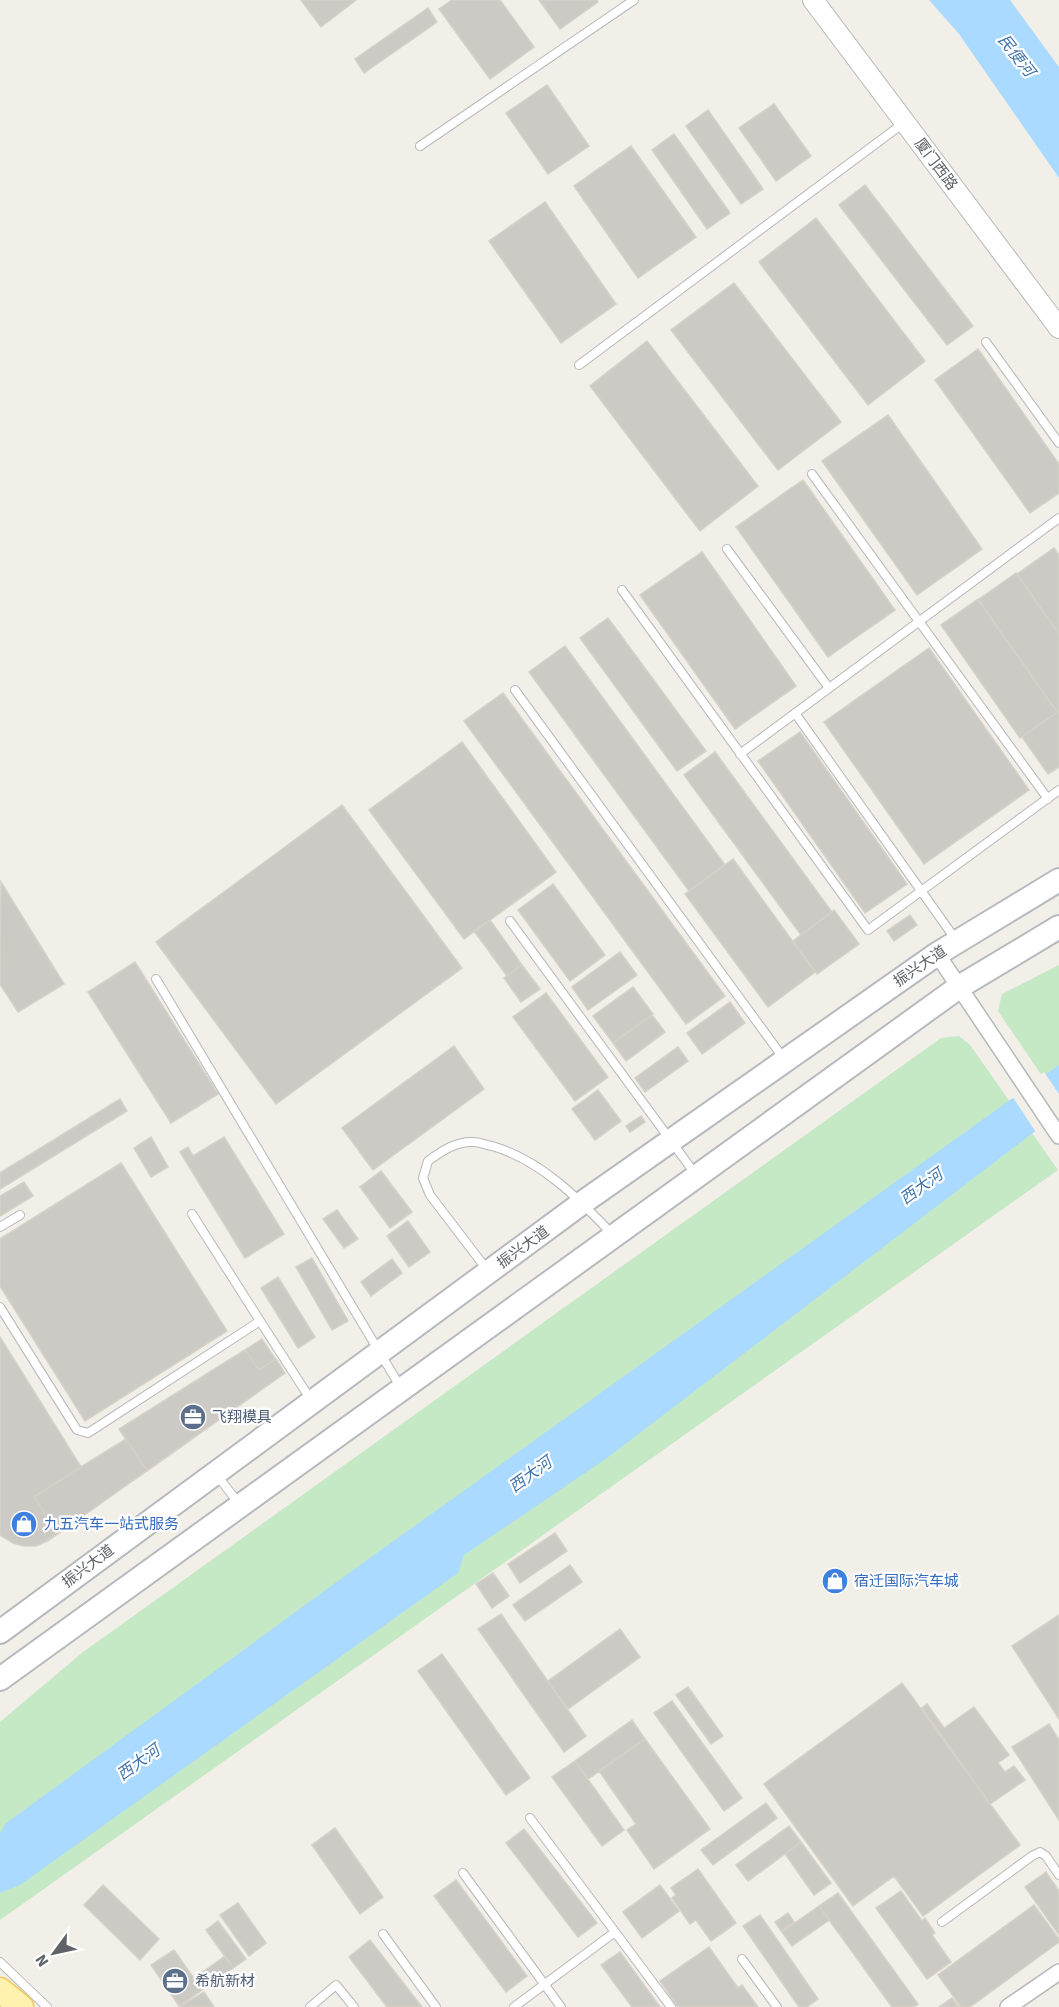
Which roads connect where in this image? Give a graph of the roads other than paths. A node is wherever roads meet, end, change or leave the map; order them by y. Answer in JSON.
{"nodes":[{"id":1,"x":634,"y":0,"type":"edge"},
{"id":2,"x":813,"y":0,"type":"edge"},
{"id":3,"x":905,"y":122,"type":"junction"},
{"id":4,"x":420,"y":146,"type":"dead end"},
{"id":5,"x":1059,"y":328,"type":"edge"},
{"id":6,"x":986,"y":342,"type":"dead end"},
{"id":7,"x":579,"y":364,"type":"dead end"},
{"id":8,"x":1059,"y":443,"type":"edge"},
{"id":9,"x":812,"y":474,"type":"dead end"},
{"id":10,"x":1059,"y":518,"type":"edge"},
{"id":11,"x":727,"y":549,"type":"dead end"},
{"id":12,"x":622,"y":590,"type":"dead end"},
{"id":13,"x":919,"y":621,"type":"junction"},
{"id":14,"x":829,"y":688,"type":"junction"},
{"id":15,"x":515,"y":690,"type":"dead end"},
{"id":16,"x":795,"y":713,"type":"junction"},
{"id":17,"x":740,"y":754,"type":"junction"},
{"id":18,"x":1059,"y":790,"type":"edge"},
{"id":19,"x":1048,"y":798,"type":"junction"},
{"id":20,"x":1059,"y":880,"type":"edge"},
{"id":21,"x":921,"y":891,"type":"junction"},
{"id":22,"x":510,"y":921,"type":"dead end"},
{"id":23,"x":1059,"y":927,"type":"edge"},
{"id":24,"x":957,"y":942,"type":"junction"},
{"id":25,"x":937,"y":954,"type":"junction"},
{"id":26,"x":156,"y":979,"type":"dead end"},
{"id":27,"x":959,"y":987,"type":"junction"},
{"id":28,"x":785,"y":1060,"type":"junction"},
{"id":29,"x":1059,"y":1136,"type":"edge"},
{"id":30,"x":671,"y":1141,"type":"junction"},
{"id":31,"x":697,"y":1176,"type":"junction"},
{"id":32,"x":582,"y":1203,"type":"junction"},
{"id":33,"x":192,"y":1214,"type":"dead end"},
{"id":34,"x":20,"y":1215,"type":"dead end"},
{"id":35,"x":0,"y":1227,"type":"edge"},
{"id":36,"x":614,"y":1236,"type":"junction"},
{"id":37,"x":489,"y":1272,"type":"junction"},
{"id":38,"x":0,"y":1307,"type":"edge"},
{"id":39,"x":260,"y":1321,"type":"junction"},
{"id":40,"x":380,"y":1353,"type":"junction"},
{"id":41,"x":402,"y":1390,"type":"junction"},
{"id":42,"x":312,"y":1401,"type":"junction"},
{"id":43,"x":214,"y":1472,"type":"junction"},
{"id":44,"x":240,"y":1506,"type":"junction"},
{"id":45,"x":1,"y":1630,"type":"edge"},
{"id":46,"x":0,"y":1678,"type":"edge"},
{"id":47,"x":530,"y":1818,"type":"dead end"},
{"id":48,"x":463,"y":1873,"type":"dead end"},
{"id":49,"x":1059,"y":1875,"type":"edge"},
{"id":50,"x":942,"y":1922,"type":"dead end"},
{"id":51,"x":615,"y":1932,"type":"junction"},
{"id":52,"x":382,"y":1934,"type":"dead end"},
{"id":53,"x":742,"y":1959,"type":"dead end"},
{"id":54,"x":0,"y":1962,"type":"edge"},
{"id":55,"x":1059,"y":1972,"type":"edge"},
{"id":56,"x":544,"y":1985,"type":"junction"},
{"id":57,"x":0,"y":1990,"type":"edge"},
{"id":58,"x":21,"y":2007,"type":"edge"},
{"id":59,"x":47,"y":2007,"type":"edge"},
{"id":60,"x":309,"y":2007,"type":"edge"},
{"id":61,"x":354,"y":2007,"type":"edge"},
{"id":62,"x":436,"y":2007,"type":"edge"},
{"id":63,"x":514,"y":2007,"type":"edge"},
{"id":64,"x":561,"y":2007,"type":"edge"},
{"id":65,"x":671,"y":2007,"type":"edge"},
{"id":66,"x":777,"y":2007,"type":"edge"},
{"id":67,"x":1008,"y":2007,"type":"edge"}],
"edges":[{"from":1,"to":4,"type":"lane"},
{"from":2,"to":3,"type":"street","name":"厦门西路"},
{"from":3,"to":5,"type":"street","name":"厦门西路"},
{"from":3,"to":7,"type":"lane"},
{"from":6,"to":8,"type":"lane"},
{"from":9,"to":13,"type":"lane"},
{"from":10,"to":13,"type":"lane"},
{"from":11,"to":14,"type":"lane"},
{"from":12,"to":17,"type":"lane"},
{"from":13,"to":14,"type":"lane"},
{"from":13,"to":19,"type":"lane"},
{"from":14,"to":16,"type":"lane"},
{"from":15,"to":28,"type":"lane"},
{"from":16,"to":17,"type":"lane"},
{"from":16,"to":21,"type":"lane"},
{"from":17,"to":21,"type":"lane"},
{"from":18,"to":19,"type":"lane"},
{"from":19,"to":21,"type":"lane"},
{"from":20,"to":24,"type":"main road","name":"振兴大道"},
{"from":21,"to":24,"type":"lane"},
{"from":22,"to":30,"type":"lane"},
{"from":23,"to":27,"type":"main road"},
{"from":24,"to":25,"type":"main road","name":"振兴大道"},
{"from":25,"to":27,"type":"street"},
{"from":25,"to":28,"type":"main road","name":"振兴大道"},
{"from":26,"to":40,"type":"lane"},
{"from":27,"to":29,"type":"street"},
{"from":27,"to":31,"type":"main road"},
{"from":28,"to":30,"type":"main road","name":"振兴大道"},
{"from":30,"to":31,"type":"lane"},
{"from":30,"to":32,"type":"main road","name":"振兴大道"},
{"from":31,"to":36,"type":"main road"},
{"from":32,"to":36,"type":"lane"},
{"from":32,"to":37,"type":"main road","name":"振兴大道"},
{"from":32,"to":37,"type":"lane"},
{"from":33,"to":39,"type":"lane"},
{"from":34,"to":35,"type":"lane"},
{"from":36,"to":41,"type":"main road"},
{"from":37,"to":40,"type":"main road","name":"振兴大道"},
{"from":38,"to":39,"type":"lane"},
{"from":39,"to":42,"type":"lane"},
{"from":40,"to":41,"type":"lane"},
{"from":40,"to":42,"type":"main road","name":"振兴大道"},
{"from":41,"to":44,"type":"main road"},
{"from":42,"to":43,"type":"main road","name":"振兴大道"},
{"from":43,"to":44,"type":"lane"},
{"from":43,"to":45,"type":"main road","name":"振兴大道"},
{"from":44,"to":46,"type":"main road"},
{"from":47,"to":51,"type":"lane"},
{"from":48,"to":56,"type":"lane"},
{"from":49,"to":50,"type":"lane"},
{"from":51,"to":56,"type":"lane"},
{"from":51,"to":65,"type":"lane"},
{"from":52,"to":62,"type":"lane"},
{"from":53,"to":66,"type":"lane"},
{"from":54,"to":59,"type":"lane"},
{"from":55,"to":67,"type":"street"},
{"from":56,"to":63,"type":"lane"},
{"from":56,"to":64,"type":"lane"},
{"from":57,"to":58,"type":"main road"},
{"from":60,"to":61,"type":"lane"}]}
